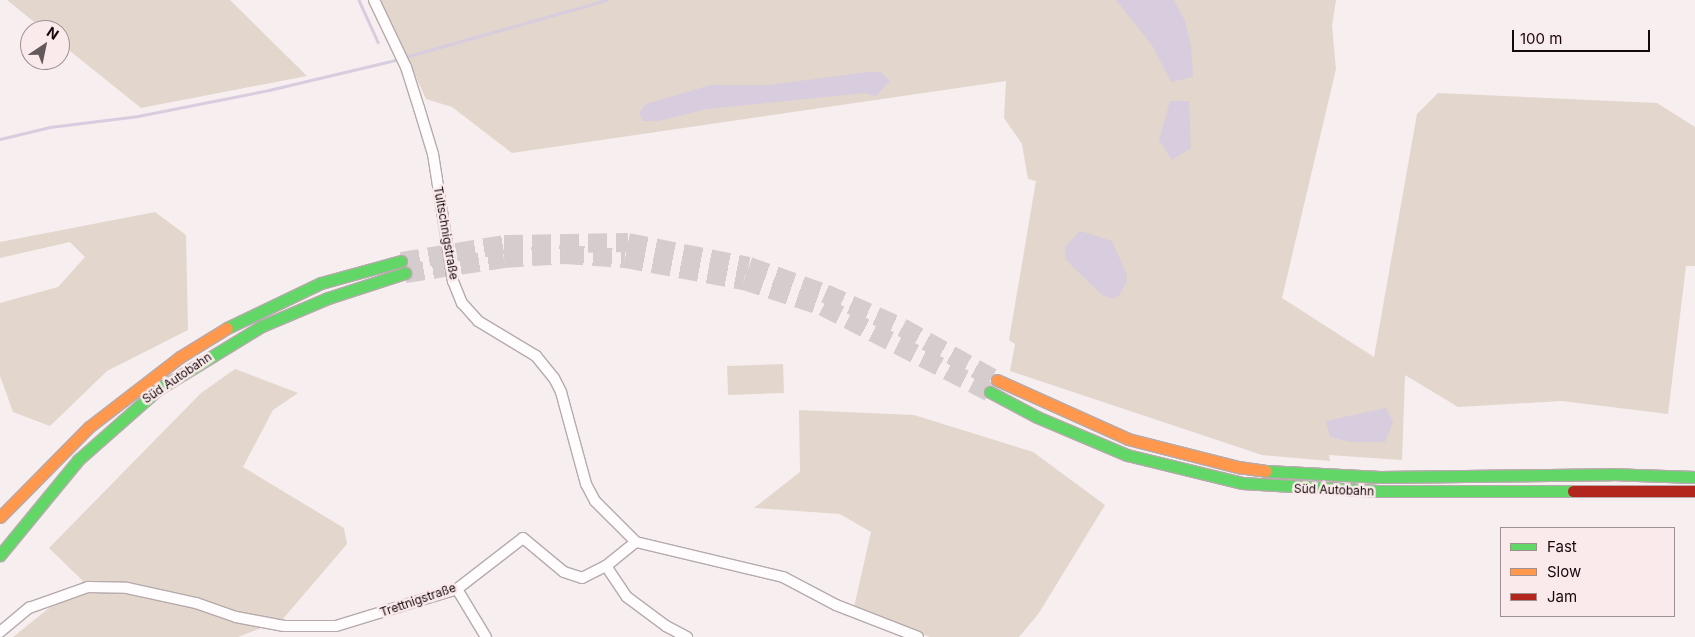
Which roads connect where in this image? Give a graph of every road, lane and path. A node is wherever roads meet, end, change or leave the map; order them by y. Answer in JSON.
{"nodes":[{"id":1,"x":374,"y":0,"type":"edge"},
{"id":2,"x":401,"y":261,"type":"tunnel mouth"},
{"id":3,"x":405,"y":273,"type":"tunnel mouth"},
{"id":4,"x":996,"y":380,"type":"tunnel mouth"},
{"id":5,"x":990,"y":392,"type":"tunnel mouth"},
{"id":6,"x":1695,"y":477,"type":"edge"},
{"id":7,"x":1695,"y":491,"type":"edge"},
{"id":8,"x":0,"y":517,"type":"edge"},
{"id":9,"x":636,"y":542,"type":"junction"},
{"id":10,"x":0,"y":556,"type":"edge"},
{"id":11,"x":606,"y":566,"type":"junction"},
{"id":12,"x":457,"y":589,"type":"junction"},
{"id":13,"x":0,"y":632,"type":"edge"},
{"id":14,"x":486,"y":637,"type":"edge"},
{"id":15,"x":687,"y":637,"type":"edge"},
{"id":16,"x":918,"y":637,"type":"edge"}],
"edges":[{"from":1,"to":9,"type":"street","name":"Tultschnigstraße"},
{"from":2,"to":8,"type":"highway","name":"Süd Autobahn"},
{"from":3,"to":10,"type":"highway","name":"Süd Autobahn"},
{"from":4,"to":6,"type":"highway","name":"Süd Autobahn"},
{"from":5,"to":7,"type":"highway","name":"Süd Autobahn"},
{"from":9,"to":11,"type":"street","name":"Trettnigstraße"},
{"from":9,"to":16,"type":"street"},
{"from":11,"to":12,"type":"street","name":"Trettnigstraße"},
{"from":11,"to":15,"type":"street"},
{"from":12,"to":13,"type":"street","name":"Trettnigstraße"},
{"from":12,"to":14,"type":"street"}]}
